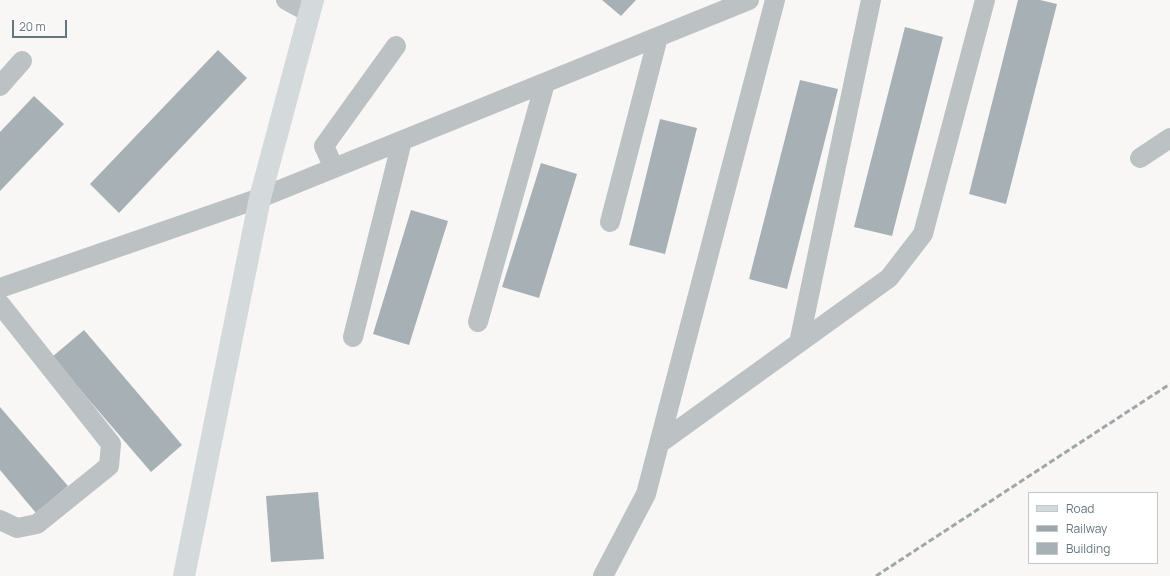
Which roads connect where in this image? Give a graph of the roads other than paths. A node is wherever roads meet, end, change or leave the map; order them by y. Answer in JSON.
{"nodes":[{"id":1,"x":286,"y":0,"type":"edge"},
{"id":2,"x":750,"y":0,"type":"edge"},
{"id":3,"x":775,"y":0,"type":"edge"},
{"id":4,"x":871,"y":0,"type":"edge"},
{"id":5,"x":985,"y":0,"type":"edge"},
{"id":6,"x":311,"y":6,"type":"edge"},
{"id":7,"x":658,"y":37,"type":"junction"},
{"id":8,"x":396,"y":46,"type":"dead end"},
{"id":9,"x":22,"y":61,"type":"dead end"},
{"id":10,"x":545,"y":83,"type":"junction"},
{"id":11,"x":0,"y":86,"type":"edge"},
{"id":12,"x":1170,"y":138,"type":"edge"},
{"id":13,"x":402,"y":141,"type":"junction"},
{"id":14,"x":1140,"y":158,"type":"dead end"},
{"id":15,"x":334,"y":168,"type":"junction"},
{"id":16,"x":260,"y":198,"type":"junction"},
{"id":17,"x":610,"y":222,"type":"dead end"},
{"id":18,"x":0,"y":288,"type":"edge"},
{"id":19,"x":0,"y":304,"type":"edge"},
{"id":20,"x":478,"y":322,"type":"dead end"},
{"id":21,"x":353,"y":337,"type":"dead end"},
{"id":22,"x":799,"y":343,"type":"junction"},
{"id":23,"x":660,"y":443,"type":"junction"},
{"id":24,"x":0,"y":520,"type":"edge"},
{"id":25,"x":184,"y":576,"type":"edge"},
{"id":26,"x":603,"y":576,"type":"edge"}],
"edges":[{"from":1,"to":6,"type":"street"},
{"from":2,"to":7,"type":"street"},
{"from":3,"to":23,"type":"street"},
{"from":4,"to":22,"type":"street"},
{"from":5,"to":22,"type":"street"},
{"from":6,"to":16,"type":"main road"},
{"from":7,"to":10,"type":"street"},
{"from":7,"to":17,"type":"street"},
{"from":8,"to":15,"type":"street"},
{"from":9,"to":11,"type":"street"},
{"from":10,"to":13,"type":"street"},
{"from":10,"to":20,"type":"street"},
{"from":12,"to":14,"type":"street"},
{"from":13,"to":15,"type":"street"},
{"from":13,"to":21,"type":"street"},
{"from":15,"to":16,"type":"street"},
{"from":16,"to":18,"type":"street"},
{"from":16,"to":25,"type":"main road"},
{"from":19,"to":24,"type":"street"},
{"from":22,"to":23,"type":"street"},
{"from":23,"to":26,"type":"street"}]}
